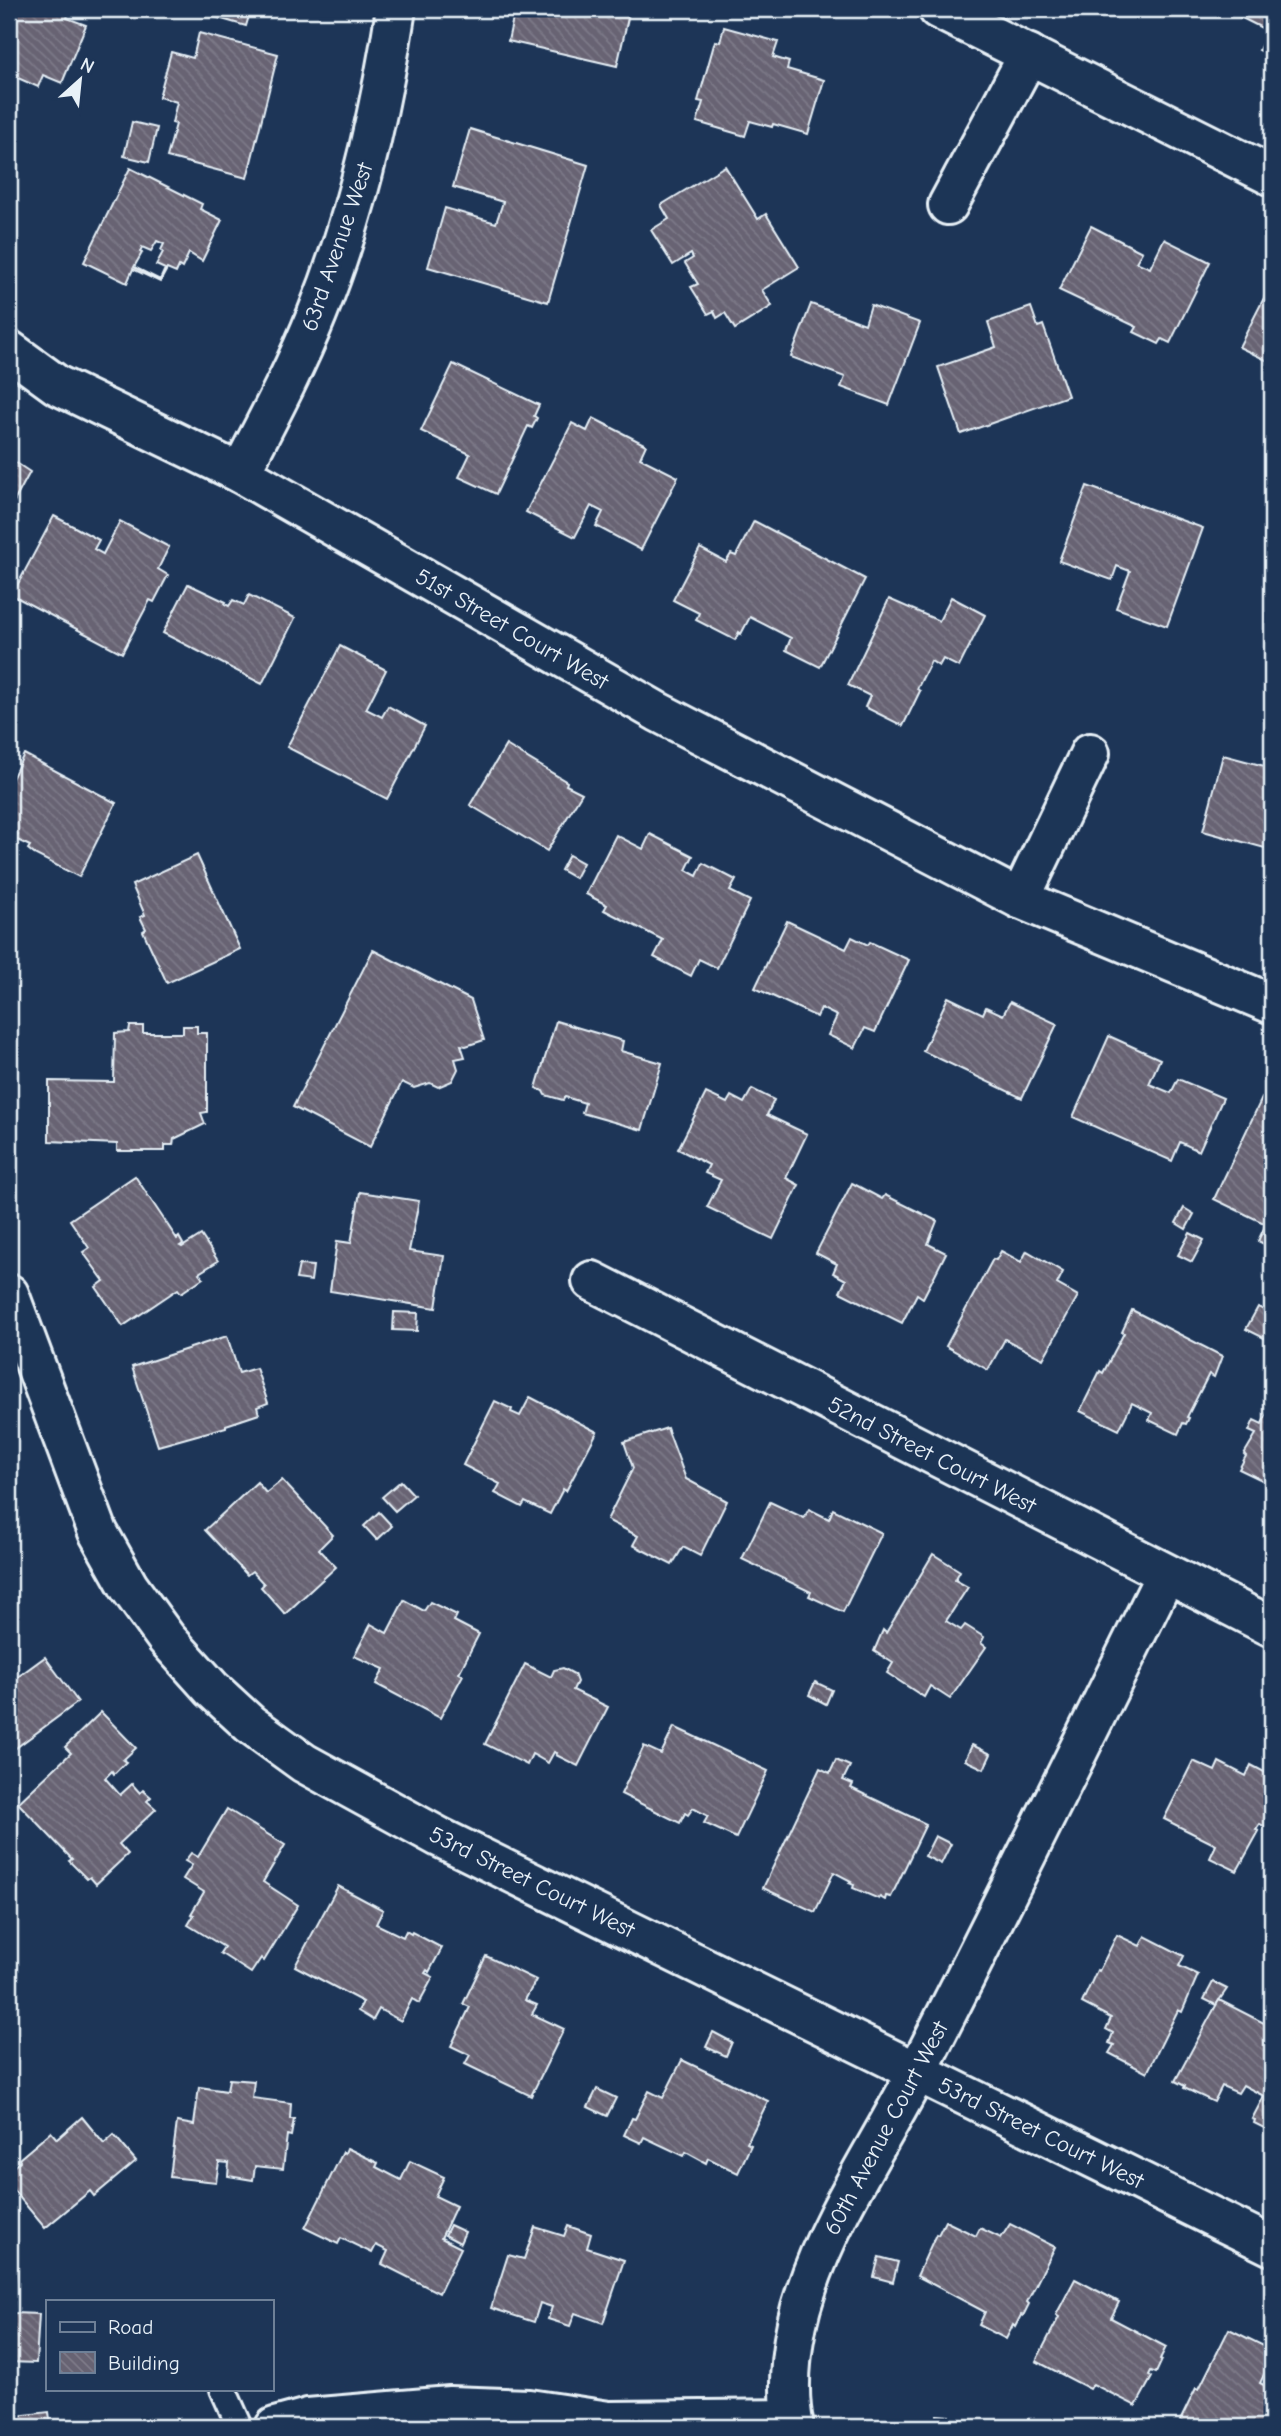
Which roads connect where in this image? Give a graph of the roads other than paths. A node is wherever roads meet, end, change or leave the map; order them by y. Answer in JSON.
{"nodes":[{"id":1,"x":396,"y":9,"type":"edge"},
{"id":2,"x":938,"y":9,"type":"edge"},
{"id":3,"x":1029,"y":54,"type":"junction"},
{"id":4,"x":1272,"y":176,"type":"edge"},
{"id":5,"x":948,"y":205,"type":"dead end"},
{"id":6,"x":9,"y":350,"type":"edge"},
{"id":7,"x":240,"y":473,"type":"junction"},
{"id":8,"x":1090,"y":753,"type":"dead end"},
{"id":9,"x":1020,"y":899,"type":"junction"},
{"id":10,"x":1272,"y":1004,"type":"edge"},
{"id":11,"x":592,"y":1281,"type":"dead end"},
{"id":12,"x":9,"y":1294,"type":"edge"},
{"id":13,"x":1166,"y":1574,"type":"junction"},
{"id":14,"x":1272,"y":1627,"type":"edge"},
{"id":15,"x":917,"y":2072,"type":"junction"},
{"id":16,"x":1272,"y":2246,"type":"edge"},
{"id":17,"x":223,"y":2390,"type":"edge"},
{"id":18,"x":793,"y":2423,"type":"edge"},
{"id":19,"x":240,"y":2427,"type":"edge"},
{"id":20,"x":275,"y":2427,"type":"edge"}],
"edges":[{"from":1,"to":7,"type":"street","name":"63rd Avenue West"},
{"from":2,"to":3,"type":"street"},
{"from":3,"to":4,"type":"street"},
{"from":3,"to":5,"type":"street"},
{"from":6,"to":7,"type":"street","name":"51st Street Court West"},
{"from":7,"to":9,"type":"street","name":"51st Street Court West"},
{"from":8,"to":9,"type":"street"},
{"from":9,"to":10,"type":"street","name":"51st Street Court West"},
{"from":11,"to":13,"type":"street","name":"52nd Street Court West"},
{"from":12,"to":15,"type":"street","name":"53rd Street Court West"},
{"from":13,"to":14,"type":"street","name":"52nd Street Court West"},
{"from":13,"to":15,"type":"street","name":"60th Avenue Court West"},
{"from":15,"to":16,"type":"street","name":"53rd Street Court West"},
{"from":15,"to":18,"type":"street","name":"60th Avenue Court West"},
{"from":17,"to":19,"type":"lane"},
{"from":18,"to":20,"type":"street","name":"60th Avenue Court West"}]}
